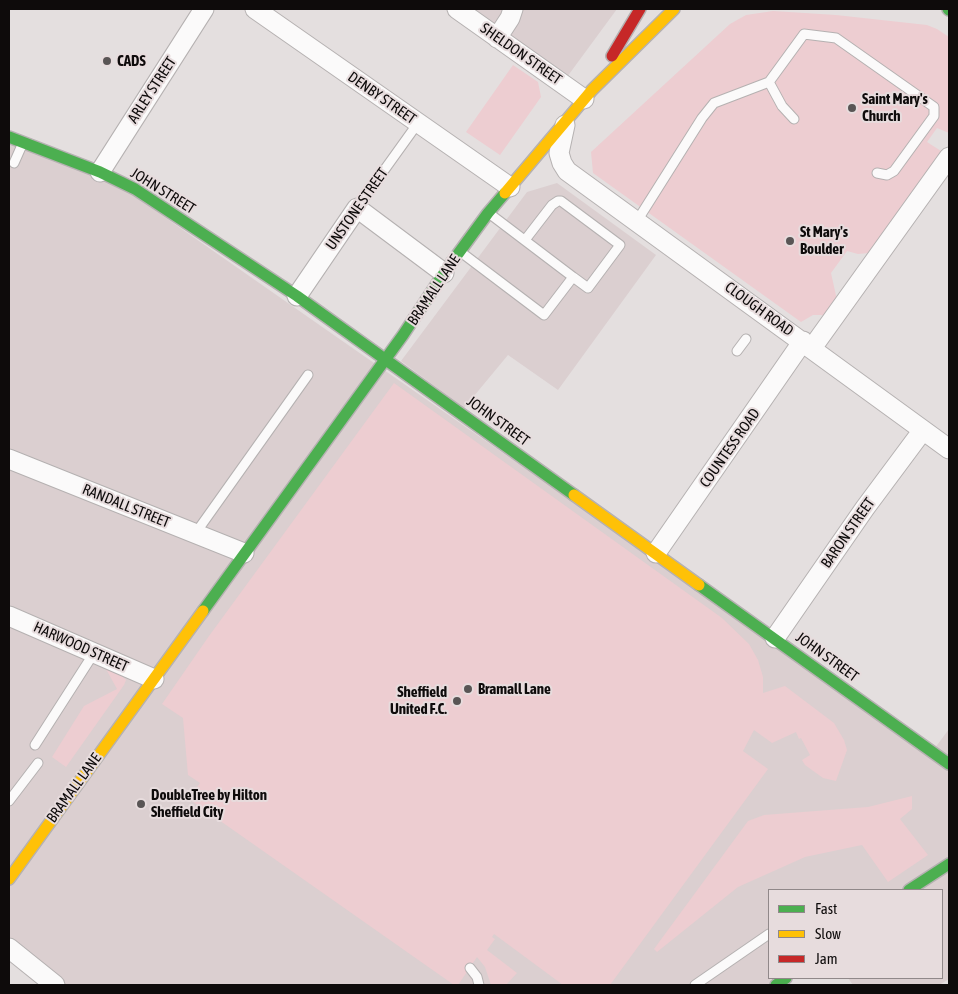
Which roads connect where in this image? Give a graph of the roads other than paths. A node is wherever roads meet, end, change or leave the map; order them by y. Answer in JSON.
{"nodes":[{"id":1,"x":204,"y":9,"type":"edge"},
{"id":2,"x":255,"y":9,"type":"edge"},
{"id":3,"x":457,"y":9,"type":"edge"},
{"id":4,"x":513,"y":9,"type":"edge"},
{"id":5,"x":640,"y":9,"type":"edge"},
{"id":6,"x":674,"y":9,"type":"edge"},
{"id":7,"x":497,"y":38,"type":"junction"},
{"id":8,"x":769,"y":82,"type":"junction"},
{"id":9,"x":588,"y":94,"type":"junction"},
{"id":10,"x":566,"y":119,"type":"junction"},
{"id":11,"x":794,"y":119,"type":"dead end"},
{"id":12,"x":418,"y":123,"type":"junction"},
{"id":13,"x":9,"y":137,"type":"edge"},
{"id":14,"x":23,"y":143,"type":"junction"},
{"id":15,"x":949,"y":158,"type":"edge"},
{"id":16,"x":14,"y":163,"type":"dead end"},
{"id":17,"x":100,"y":172,"type":"junction"},
{"id":18,"x":877,"y":173,"type":"dead end"},
{"id":19,"x":510,"y":186,"type":"junction"},
{"id":20,"x":357,"y":208,"type":"junction"},
{"id":21,"x":488,"y":213,"type":"junction"},
{"id":22,"x":637,"y":221,"type":"junction"},
{"id":23,"x":525,"y":240,"type":"junction"},
{"id":24,"x":459,"y":251,"type":"junction"},
{"id":25,"x":444,"y":273,"type":"junction"},
{"id":26,"x":573,"y":277,"type":"junction"},
{"id":27,"x":297,"y":296,"type":"junction"},
{"id":28,"x":746,"y":339,"type":"dead end"},
{"id":29,"x":808,"y":344,"type":"junction"},
{"id":30,"x":737,"y":351,"type":"dead end"},
{"id":31,"x":386,"y":358,"type":"junction"},
{"id":32,"x":308,"y":375,"type":"dead end"},
{"id":33,"x":922,"y":430,"type":"junction"},
{"id":34,"x":949,"y":449,"type":"edge"},
{"id":35,"x":9,"y":459,"type":"edge"},
{"id":36,"x":195,"y":534,"type":"junction"},
{"id":37,"x":244,"y":553,"type":"junction"},
{"id":38,"x":656,"y":553,"type":"junction"},
{"id":39,"x":9,"y":616,"type":"edge"},
{"id":40,"x":775,"y":638,"type":"junction"},
{"id":41,"x":94,"y":653,"type":"junction"},
{"id":42,"x":154,"y":679,"type":"junction"},
{"id":43,"x":35,"y":745,"type":"dead end"},
{"id":44,"x":38,"y":763,"type":"dead end"},
{"id":45,"x":949,"y":764,"type":"edge"},
{"id":46,"x":9,"y":801,"type":"edge"},
{"id":47,"x":949,"y":864,"type":"edge"},
{"id":48,"x":9,"y":878,"type":"edge"},
{"id":49,"x":911,"y":889,"type":"edge"},
{"id":50,"x":768,"y":935,"type":"edge"},
{"id":51,"x":9,"y":948,"type":"edge"},
{"id":52,"x":470,"y":968,"type":"dead end"},
{"id":53,"x":55,"y":985,"type":"edge"},
{"id":54,"x":479,"y":985,"type":"edge"},
{"id":55,"x":695,"y":985,"type":"edge"}],
"edges":[{"from":1,"to":17,"type":"street","name":"ARLEY STREET"},
{"from":2,"to":12,"type":"street","name":"DENBY STREET"},
{"from":3,"to":7,"type":"street","name":"SHELDON STREET"},
{"from":4,"to":7,"type":"street"},
{"from":5,"to":9,"type":"main road","name":"BRAMALL LANE"},
{"from":6,"to":9,"type":"main road","name":"BRAMALL LANE"},
{"from":7,"to":9,"type":"street","name":"SHELDON STREET"},
{"from":8,"to":11,"type":"lane"},
{"from":8,"to":18,"type":"lane"},
{"from":8,"to":22,"type":"lane"},
{"from":9,"to":10,"type":"main road","name":"BRAMALL LANE"},
{"from":10,"to":19,"type":"main road","name":"BRAMALL LANE"},
{"from":10,"to":22,"type":"street","name":"CLOUGH ROAD"},
{"from":12,"to":19,"type":"street","name":"DENBY STREET"},
{"from":12,"to":20,"type":"lane","name":"UNSTONE STREET"},
{"from":13,"to":14,"type":"main road","name":"JOHN STREET"},
{"from":14,"to":16,"type":"lane"},
{"from":14,"to":17,"type":"main road","name":"JOHN STREET"},
{"from":15,"to":29,"type":"street","name":"COUNTESS ROAD"},
{"from":17,"to":27,"type":"main road","name":"JOHN STREET"},
{"from":19,"to":21,"type":"main road","name":"BRAMALL LANE"},
{"from":20,"to":25,"type":"street"},
{"from":20,"to":27,"type":"street","name":"UNSTONE STREET"},
{"from":21,"to":23,"type":"lane"},
{"from":21,"to":24,"type":"main road","name":"BRAMALL LANE"},
{"from":22,"to":29,"type":"street","name":"CLOUGH ROAD"},
{"from":23,"to":26,"type":"lane"},
{"from":23,"to":26,"type":"lane"},
{"from":24,"to":25,"type":"main road","name":"BRAMALL LANE"},
{"from":24,"to":26,"type":"lane"},
{"from":25,"to":31,"type":"main road","name":"BRAMALL LANE"},
{"from":27,"to":31,"type":"main road","name":"JOHN STREET"},
{"from":28,"to":30,"type":"lane"},
{"from":29,"to":33,"type":"street","name":"CLOUGH ROAD"},
{"from":29,"to":38,"type":"street","name":"COUNTESS ROAD"},
{"from":31,"to":37,"type":"main road","name":"BRAMALL LANE"},
{"from":31,"to":38,"type":"main road","name":"JOHN STREET"},
{"from":32,"to":36,"type":"lane"},
{"from":33,"to":34,"type":"street","name":"CLOUGH ROAD"},
{"from":33,"to":40,"type":"street","name":"BARON STREET"},
{"from":35,"to":36,"type":"street","name":"RANDALL STREET"},
{"from":36,"to":37,"type":"street","name":"RANDALL STREET"},
{"from":37,"to":42,"type":"main road","name":"BRAMALL LANE"},
{"from":38,"to":40,"type":"main road","name":"JOHN STREET"},
{"from":39,"to":41,"type":"street","name":"HARWOOD STREET"},
{"from":40,"to":45,"type":"main road","name":"JOHN STREET"},
{"from":41,"to":42,"type":"street","name":"HARWOOD STREET"},
{"from":41,"to":43,"type":"lane"},
{"from":42,"to":48,"type":"main road","name":"BRAMALL LANE"},
{"from":44,"to":46,"type":"lane"},
{"from":47,"to":49,"type":"main road"},
{"from":50,"to":55,"type":"lane"},
{"from":51,"to":53,"type":"street"},
{"from":52,"to":54,"type":"lane"}]}
